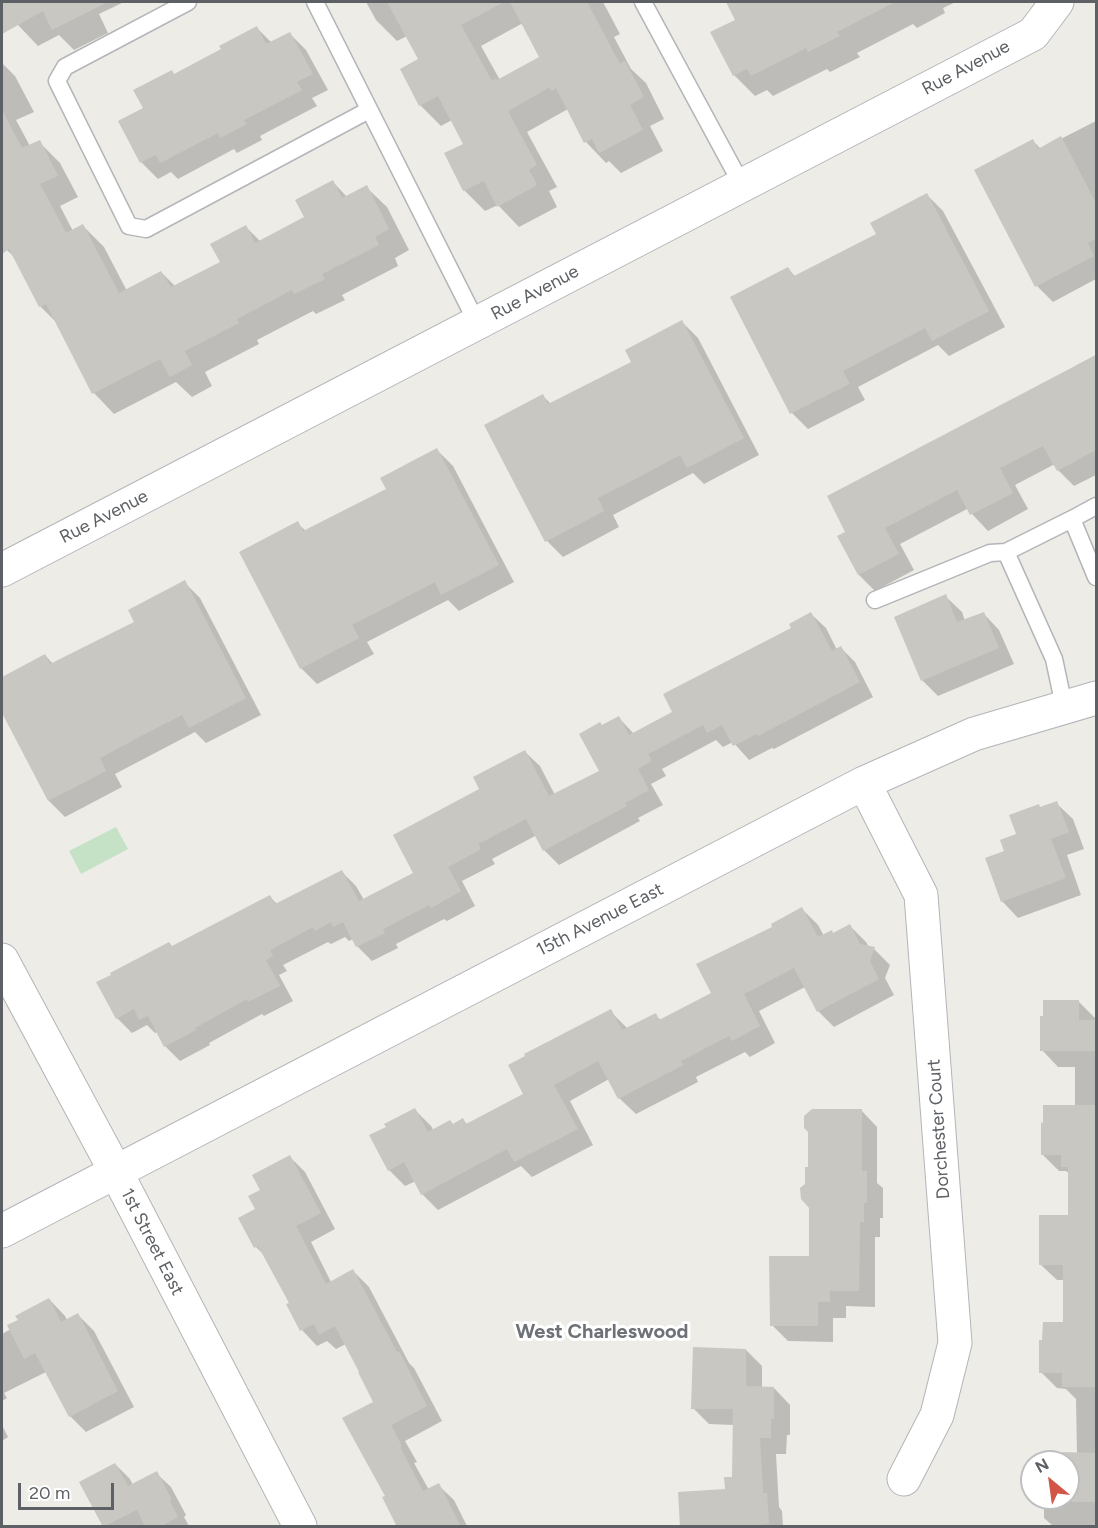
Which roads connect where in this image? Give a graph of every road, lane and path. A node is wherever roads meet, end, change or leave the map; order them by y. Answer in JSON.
{"nodes":[{"id":1,"x":188,"y":2,"type":"edge"},
{"id":2,"x":315,"y":2,"type":"edge"},
{"id":3,"x":643,"y":2,"type":"edge"},
{"id":4,"x":1057,"y":2,"type":"edge"},
{"id":5,"x":369,"y":110,"type":"junction"},
{"id":6,"x":742,"y":185,"type":"junction"},
{"id":7,"x":477,"y":323,"type":"junction"},
{"id":8,"x":1096,"y":506,"type":"edge"},
{"id":9,"x":1072,"y":519,"type":"junction"},
{"id":10,"x":1006,"y":552,"type":"junction"},
{"id":11,"x":2,"y":570,"type":"edge"},
{"id":12,"x":1096,"y":577,"type":"edge"},
{"id":13,"x":875,"y":600,"type":"dead end"},
{"id":14,"x":1096,"y":698,"type":"edge"},
{"id":15,"x":1064,"y":706,"type":"junction"},
{"id":16,"x":864,"y":783,"type":"junction"},
{"id":17,"x":2,"y":960,"type":"edge"},
{"id":18,"x":116,"y":1172,"type":"junction"},
{"id":19,"x":2,"y":1231,"type":"edge"},
{"id":20,"x":904,"y":1479,"type":"dead end"},
{"id":21,"x":300,"y":1527,"type":"edge"}],
"edges":[{"from":1,"to":5,"type":"lane"},
{"from":2,"to":5,"type":"lane"},
{"from":3,"to":6,"type":"lane"},
{"from":4,"to":6,"type":"street","name":"Rue Avenue"},
{"from":5,"to":7,"type":"lane"},
{"from":6,"to":7,"type":"street","name":"Rue Avenue"},
{"from":7,"to":11,"type":"street","name":"Rue Avenue"},
{"from":8,"to":9,"type":"lane"},
{"from":9,"to":10,"type":"lane"},
{"from":9,"to":12,"type":"lane"},
{"from":10,"to":13,"type":"lane"},
{"from":10,"to":15,"type":"lane"},
{"from":14,"to":15,"type":"street","name":"15th Avenue East"},
{"from":15,"to":16,"type":"street","name":"15th Avenue East"},
{"from":16,"to":18,"type":"street","name":"15th Avenue East"},
{"from":16,"to":20,"type":"street","name":"Dorchester Court"},
{"from":17,"to":18,"type":"street","name":"1st Street East"},
{"from":18,"to":19,"type":"street","name":"15th Avenue East"},
{"from":18,"to":21,"type":"street","name":"1st Street East"}]}
